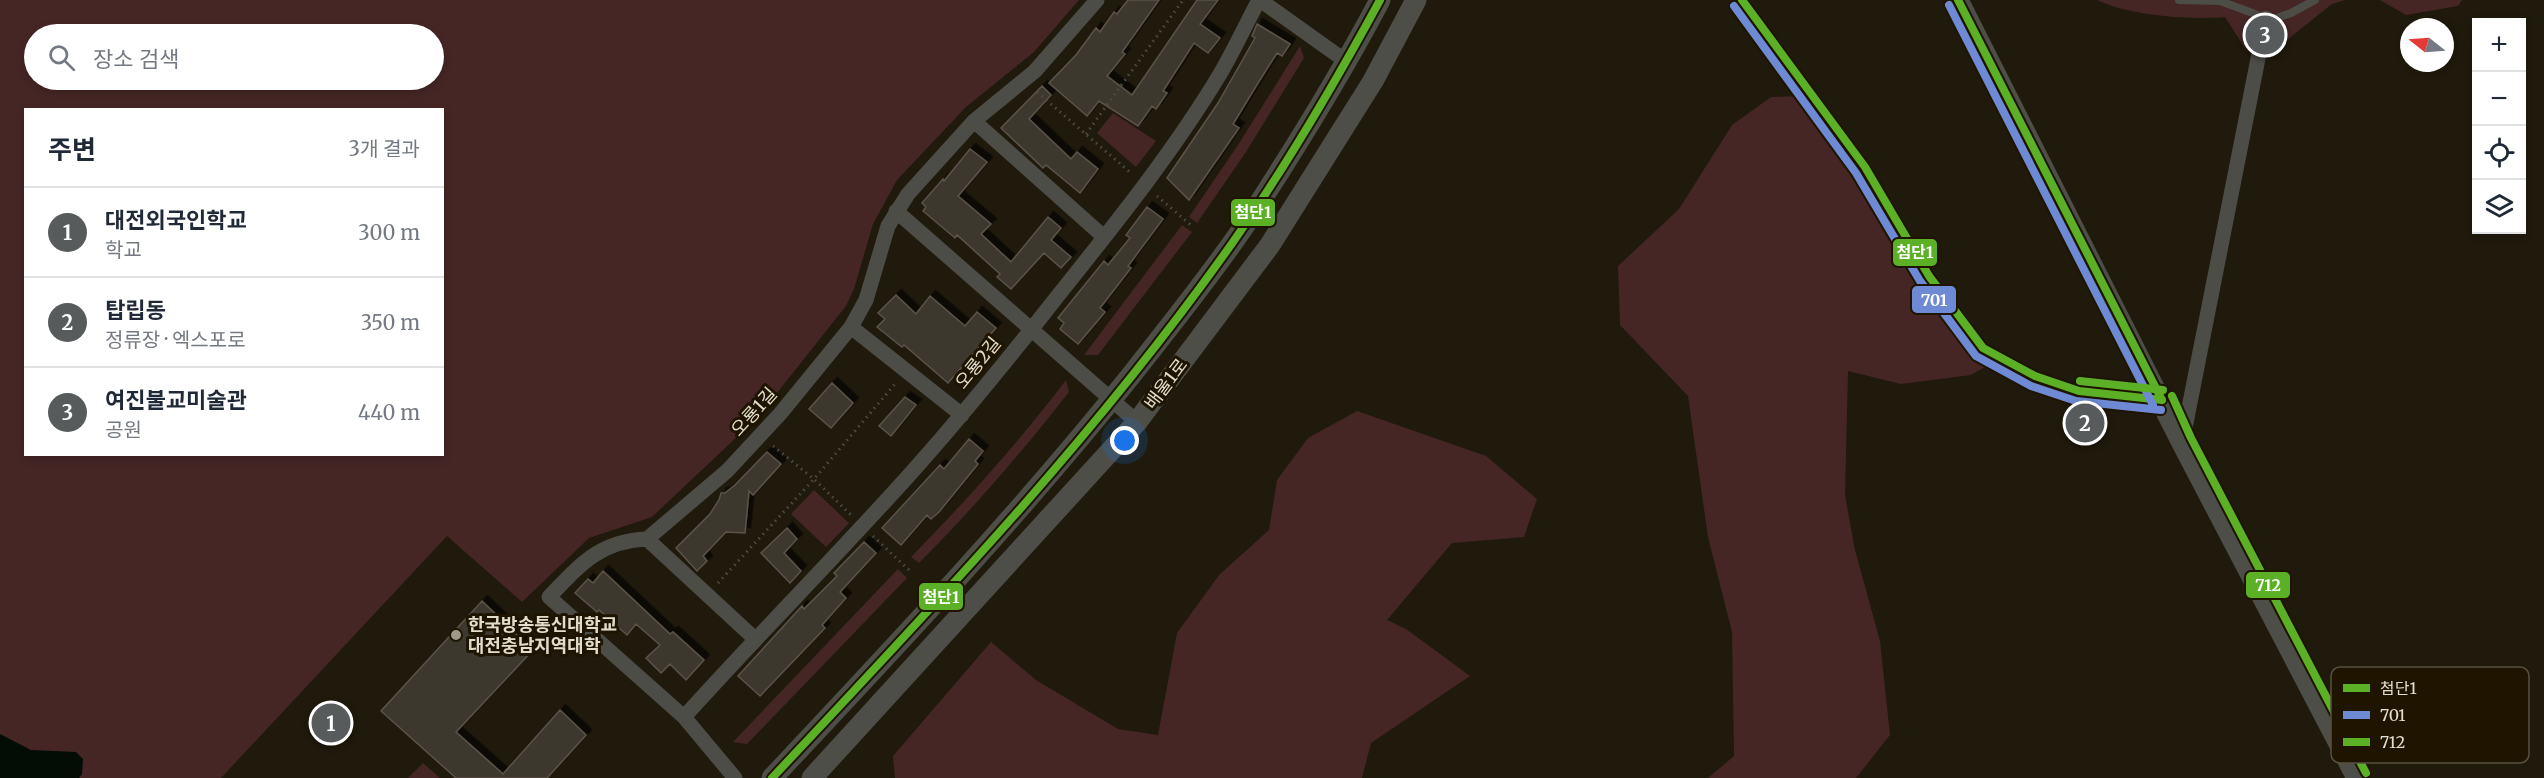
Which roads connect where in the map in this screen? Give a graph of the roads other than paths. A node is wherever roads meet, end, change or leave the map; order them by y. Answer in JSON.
{"nodes":[{"id":1,"x":1097,"y":0,"type":"edge"},
{"id":2,"x":1260,"y":0,"type":"edge"},
{"id":3,"x":1380,"y":0,"type":"edge"},
{"id":4,"x":1416,"y":0,"type":"edge"},
{"id":5,"x":1743,"y":0,"type":"edge"},
{"id":6,"x":1958,"y":0,"type":"edge"},
{"id":7,"x":2180,"y":0,"type":"edge"},
{"id":8,"x":2315,"y":0,"type":"edge"},
{"id":9,"x":2266,"y":18,"type":"junction"},
{"id":10,"x":1347,"y":62,"type":"junction"},
{"id":11,"x":974,"y":121,"type":"junction"},
{"id":12,"x":896,"y":211,"type":"junction"},
{"id":13,"x":1104,"y":237,"type":"junction"},
{"id":14,"x":851,"y":327,"type":"junction"},
{"id":15,"x":1031,"y":329,"type":"junction"},
{"id":16,"x":1112,"y":399,"type":"junction"},
{"id":17,"x":2162,"y":400,"type":"junction"},
{"id":18,"x":962,"y":415,"type":"junction"},
{"id":19,"x":1137,"y":422,"type":"junction"},
{"id":20,"x":2182,"y":443,"type":"junction"},
{"id":21,"x":647,"y":539,"type":"junction"},
{"id":22,"x":754,"y":638,"type":"junction"},
{"id":23,"x":684,"y":717,"type":"junction"},
{"id":24,"x":2331,"y":728,"type":"edge"},
{"id":25,"x":2349,"y":763,"type":"edge"},
{"id":26,"x":735,"y":778,"type":"edge"},
{"id":27,"x":772,"y":778,"type":"edge"},
{"id":28,"x":812,"y":778,"type":"edge"},
{"id":29,"x":2357,"y":778,"type":"edge"}],
"edges":[{"from":1,"to":11,"type":"street","name":"오룡1길"},
{"from":2,"to":10,"type":"street"},
{"from":2,"to":13,"type":"street","name":"오룡2길"},
{"from":3,"to":10,"type":"main road","name":"배울1로"},
{"from":4,"to":19,"type":"main road","name":"배울1로"},
{"from":5,"to":17,"type":"lane"},
{"from":6,"to":17,"type":"main road"},
{"from":7,"to":9,"type":"lane"},
{"from":8,"to":9,"type":"lane"},
{"from":9,"to":20,"type":"street"},
{"from":10,"to":16,"type":"main road","name":"배울1로"},
{"from":11,"to":12,"type":"street","name":"오룡1길"},
{"from":11,"to":13,"type":"street"},
{"from":12,"to":14,"type":"street","name":"오룡1길"},
{"from":12,"to":15,"type":"street"},
{"from":13,"to":15,"type":"street","name":"오룡2길"},
{"from":14,"to":18,"type":"street"},
{"from":14,"to":21,"type":"street","name":"오룡1길"},
{"from":15,"to":16,"type":"street"},
{"from":15,"to":18,"type":"street","name":"오룡2길"},
{"from":16,"to":19,"type":"street"},
{"from":16,"to":27,"type":"main road","name":"배울1로"},
{"from":17,"to":20,"type":"main road"},
{"from":18,"to":22,"type":"street","name":"오룡2길"},
{"from":19,"to":28,"type":"main road","name":"배울1로"},
{"from":20,"to":24,"type":"main road"},
{"from":21,"to":22,"type":"street"},
{"from":21,"to":23,"type":"street","name":"오룡1길"},
{"from":22,"to":23,"type":"street","name":"오룡2길"},
{"from":23,"to":26,"type":"street","name":"오룡1길"},
{"from":25,"to":29,"type":"main road"}]}
